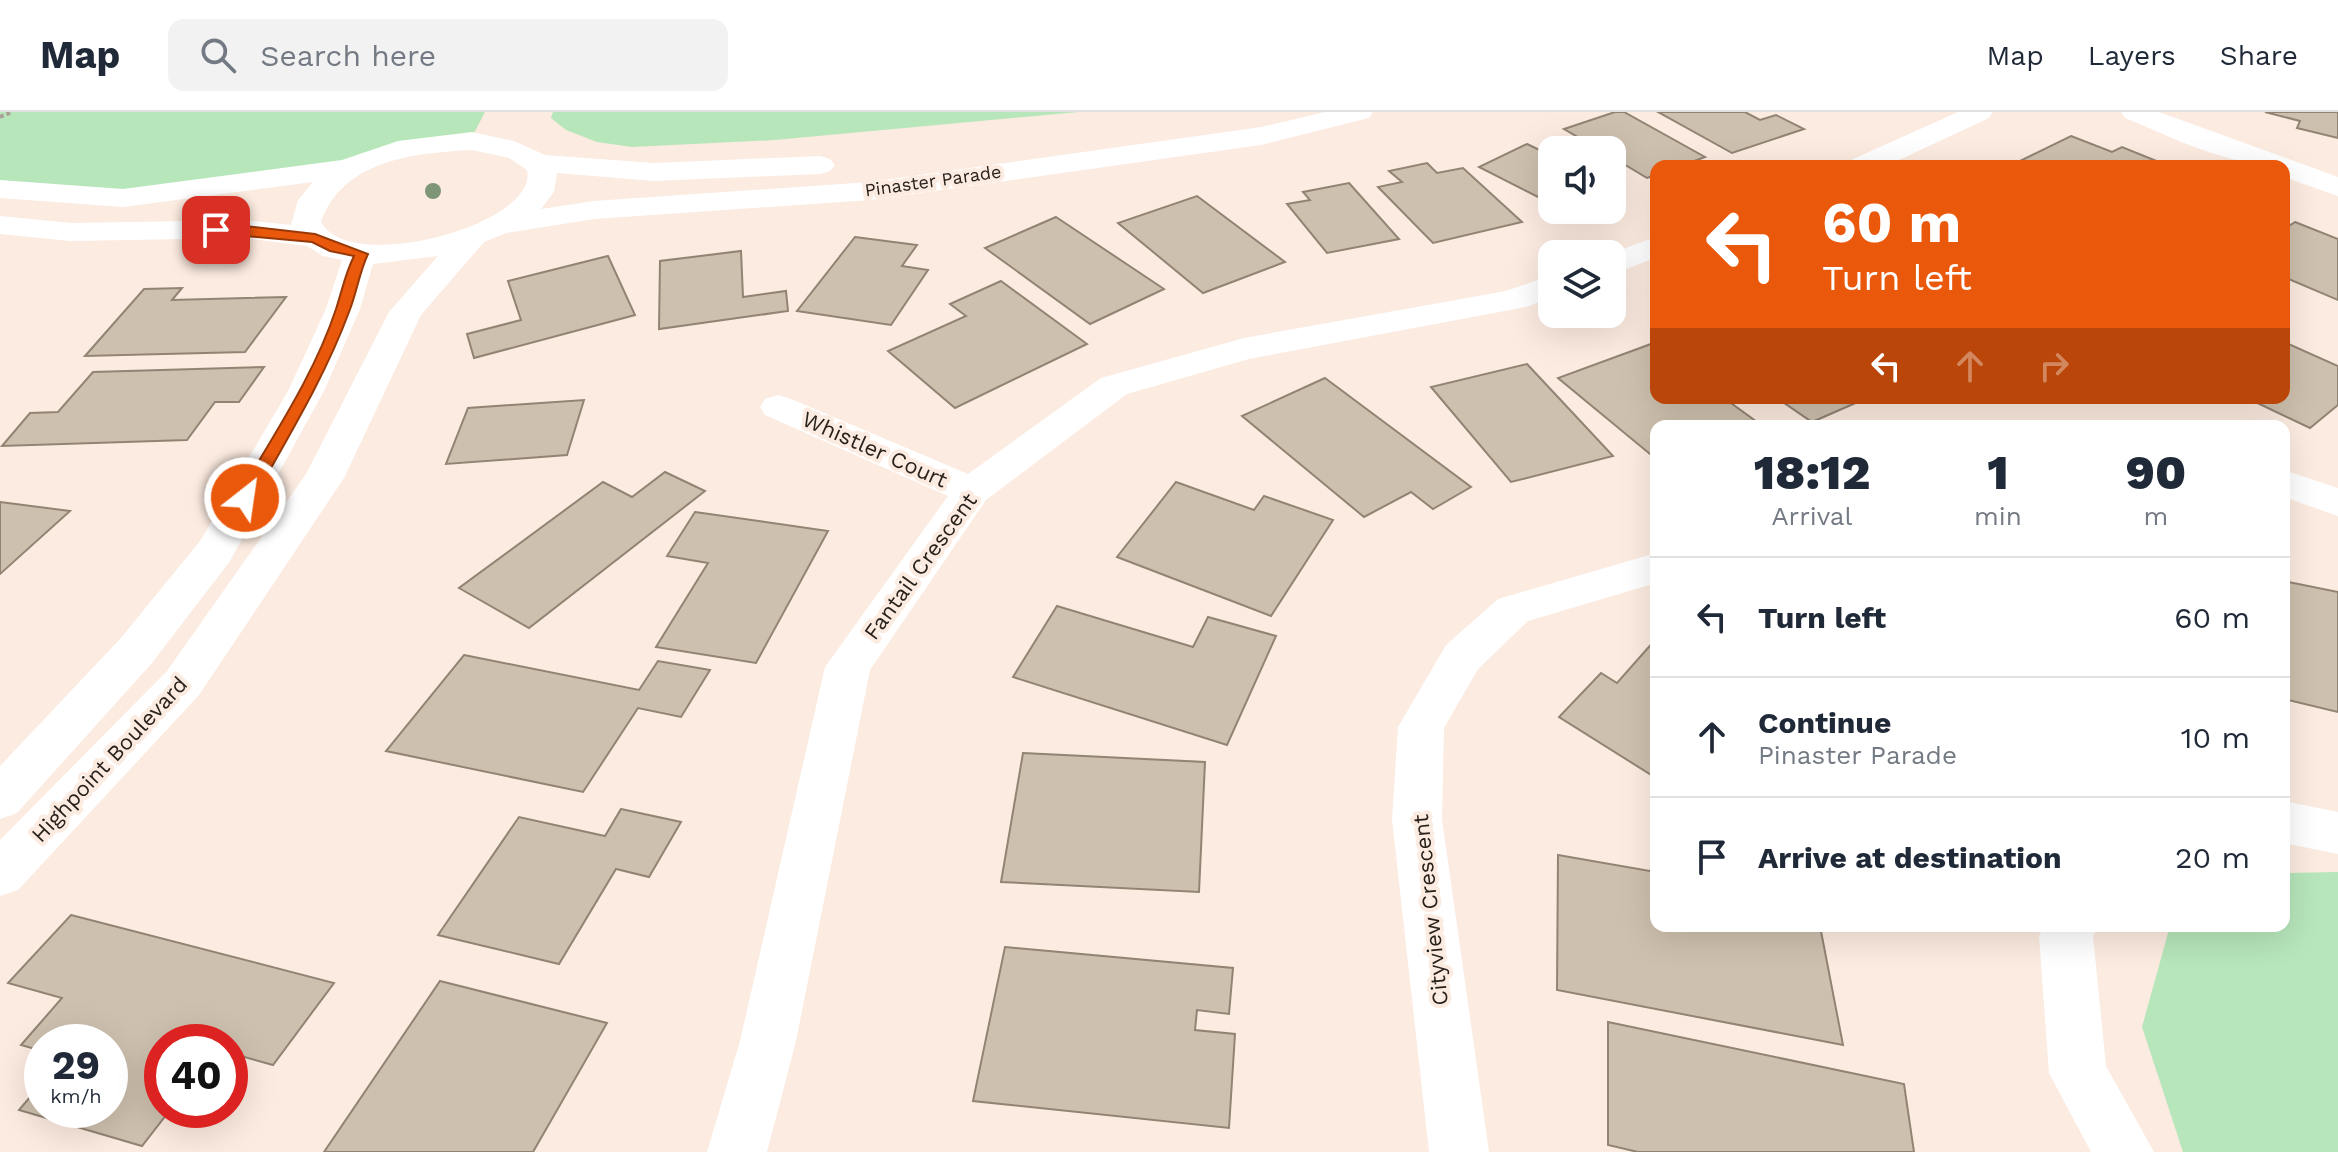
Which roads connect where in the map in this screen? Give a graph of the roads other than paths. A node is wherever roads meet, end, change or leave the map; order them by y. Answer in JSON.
{"nodes":[{"id":1,"x":1236,"y":112,"type":"edge"},
{"id":2,"x":1359,"y":112,"type":"edge"},
{"id":3,"x":1979,"y":112,"type":"edge"},
{"id":4,"x":2135,"y":112,"type":"edge"},
{"id":5,"x":2177,"y":112,"type":"edge"},
{"id":6,"x":455,"y":114,"type":"dead end"},
{"id":7,"x":1143,"y":124,"type":"dead end"},
{"id":8,"x":410,"y":147,"type":"junction"},
{"id":9,"x":1875,"y":160,"type":"edge"},
{"id":10,"x":2263,"y":160,"type":"edge"},
{"id":11,"x":2272,"y":160,"type":"edge"},
{"id":12,"x":539,"y":163,"type":"junction"},
{"id":13,"x":848,"y":164,"type":"dead end"},
{"id":14,"x":351,"y":168,"type":"junction"},
{"id":15,"x":2290,"y":169,"type":"edge"},
{"id":16,"x":2338,"y":187,"type":"edge"},
{"id":17,"x":0,"y":189,"type":"edge"},
{"id":18,"x":0,"y":225,"type":"edge"},
{"id":19,"x":488,"y":231,"type":"junction"},
{"id":20,"x":315,"y":238,"type":"junction"},
{"id":21,"x":1650,"y":249,"type":"edge"},
{"id":22,"x":361,"y":254,"type":"junction"},
{"id":23,"x":1626,"y":259,"type":"edge"},
{"id":24,"x":1538,"y":291,"type":"edge"},
{"id":25,"x":778,"y":407,"type":"dead end"},
{"id":26,"x":2290,"y":485,"type":"edge"},
{"id":27,"x":972,"y":491,"type":"junction"},
{"id":28,"x":2338,"y":503,"type":"edge"},
{"id":29,"x":1650,"y":570,"type":"edge"},
{"id":30,"x":0,"y":799,"type":"edge"},
{"id":31,"x":2290,"y":823,"type":"edge"},
{"id":32,"x":2338,"y":833,"type":"edge"},
{"id":33,"x":0,"y":874,"type":"edge"},
{"id":34,"x":2068,"y":932,"type":"edge"},
{"id":35,"x":737,"y":1152,"type":"edge"},
{"id":36,"x":1459,"y":1152,"type":"edge"},
{"id":37,"x":2124,"y":1152,"type":"edge"}],
"edges":[{"from":1,"to":7,"type":"street"},
{"from":2,"to":19,"type":"street","name":"Pinaster Parade"},
{"from":3,"to":9,"type":"street"},
{"from":4,"to":10,"type":"street"},
{"from":5,"to":11,"type":"street"},
{"from":6,"to":8,"type":"street"},
{"from":8,"to":12,"type":"street"},
{"from":8,"to":14,"type":"street"},
{"from":12,"to":13,"type":"street","name":"Pinaster Parade"},
{"from":12,"to":19,"type":"street","name":"Highpoint Boulevard"},
{"from":14,"to":17,"type":"street"},
{"from":14,"to":20,"type":"street"},
{"from":15,"to":16,"type":"street"},
{"from":18,"to":20,"type":"street"},
{"from":19,"to":22,"type":"street","name":"Pinaster Parade"},
{"from":19,"to":33,"type":"street","name":"Highpoint Boulevard"},
{"from":20,"to":22,"type":"street"},
{"from":21,"to":23,"type":"street"},
{"from":22,"to":30,"type":"street"},
{"from":24,"to":27,"type":"street","name":"Fantail Crescent"},
{"from":25,"to":27,"type":"street","name":"Whistler Court"},
{"from":26,"to":28,"type":"street"},
{"from":27,"to":35,"type":"street","name":"Fantail Crescent"},
{"from":29,"to":36,"type":"street","name":"Cityview Crescent"},
{"from":31,"to":32,"type":"street"},
{"from":34,"to":37,"type":"street"}]}
